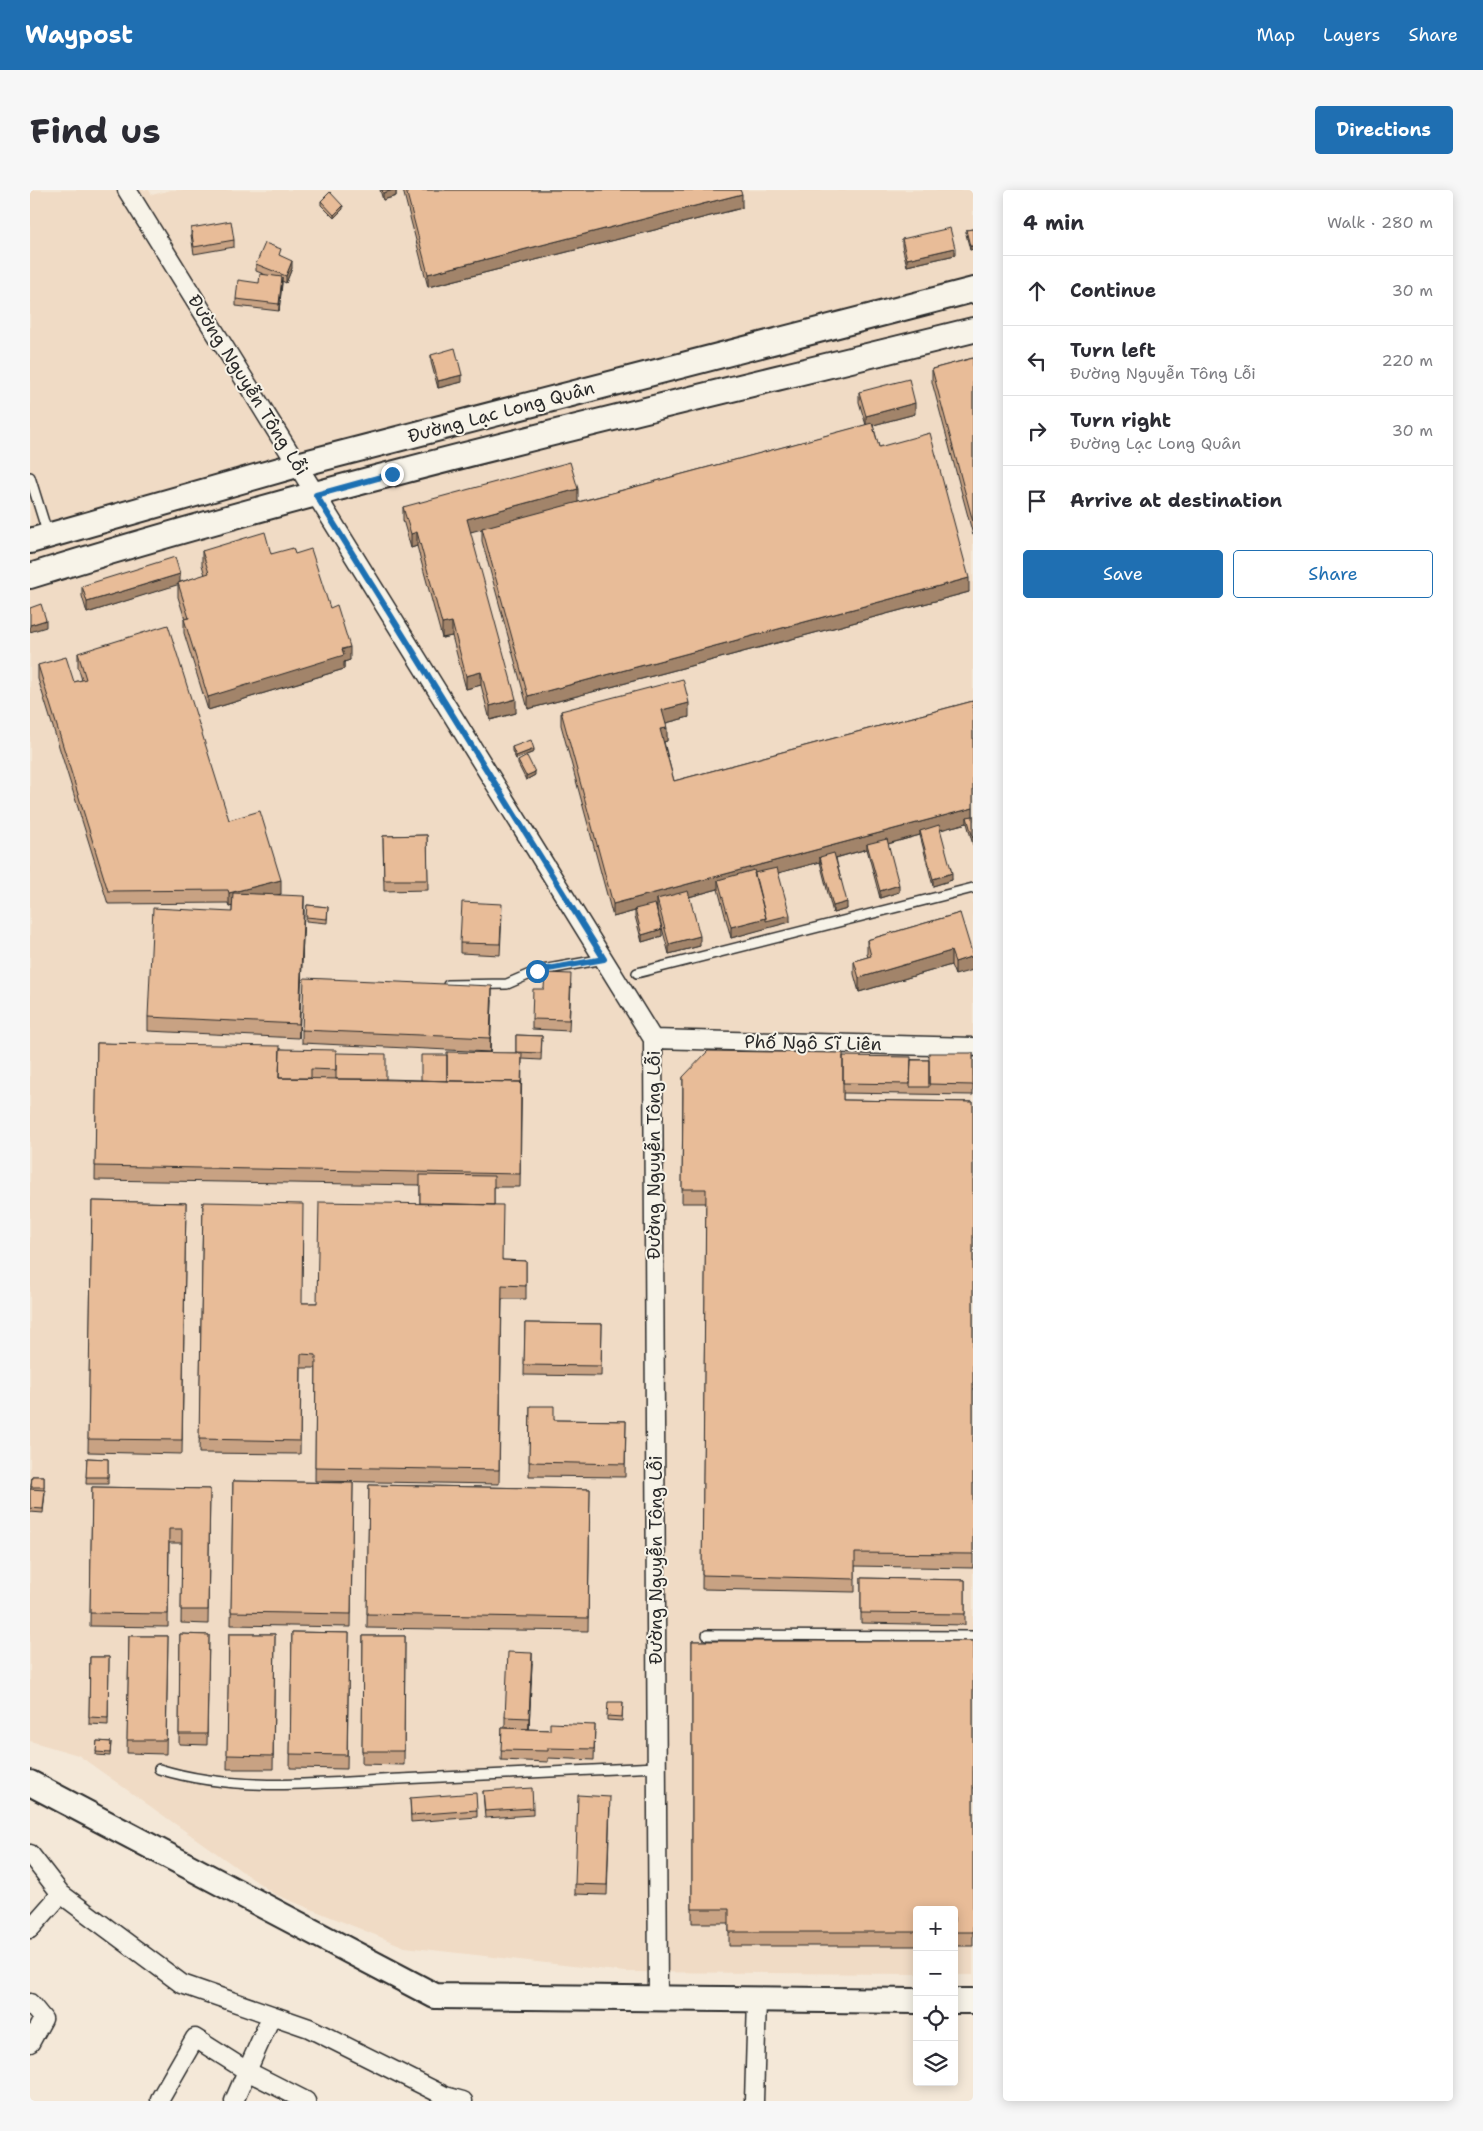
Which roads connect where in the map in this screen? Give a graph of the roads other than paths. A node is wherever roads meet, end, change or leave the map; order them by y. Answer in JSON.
{"nodes":[{"id":1,"x":126,"y":190,"type":"edge"},
{"id":2,"x":973,"y":290,"type":"edge"},
{"id":3,"x":973,"y":330,"type":"edge"},
{"id":4,"x":297,"y":465,"type":"junction"},
{"id":5,"x":30,"y":477,"type":"edge"},
{"id":6,"x":316,"y":495,"type":"junction"},
{"id":7,"x":39,"y":538,"type":"edge"},
{"id":8,"x":30,"y":576,"type":"edge"},
{"id":9,"x":973,"y":888,"type":"edge"},
{"id":10,"x":604,"y":959,"type":"junction"},
{"id":11,"x":637,"y":973,"type":"dead end"},
{"id":12,"x":438,"y":985,"type":"edge"},
{"id":13,"x":653,"y":1039,"type":"junction"},
{"id":14,"x":973,"y":1047,"type":"edge"},
{"id":15,"x":707,"y":1635,"type":"dead end"},
{"id":16,"x":973,"y":1636,"type":"edge"},
{"id":17,"x":657,"y":1767,"type":"junction"},
{"id":18,"x":160,"y":1769,"type":"dead end"},
{"id":19,"x":30,"y":1783,"type":"edge"},
{"id":20,"x":30,"y":1854,"type":"edge"},
{"id":21,"x":61,"y":1894,"type":"junction"},
{"id":22,"x":30,"y":1929,"type":"edge"},
{"id":23,"x":658,"y":2000,"type":"junction"},
{"id":24,"x":757,"y":2000,"type":"junction"},
{"id":25,"x":913,"y":2000,"type":"edge"},
{"id":26,"x":958,"y":2001,"type":"edge"},
{"id":27,"x":973,"y":2001,"type":"edge"},
{"id":28,"x":30,"y":2003,"type":"edge"},
{"id":29,"x":272,"y":2015,"type":"junction"},
{"id":30,"x":30,"y":2043,"type":"edge"},
{"id":31,"x":247,"y":2071,"type":"junction"},
{"id":32,"x":160,"y":2099,"type":"dead end"},
{"id":33,"x":443,"y":2099,"type":"edge"},
{"id":34,"x":234,"y":2101,"type":"edge"},
{"id":35,"x":306,"y":2101,"type":"edge"},
{"id":36,"x":464,"y":2101,"type":"edge"},
{"id":37,"x":754,"y":2101,"type":"edge"}],
"edges":[{"from":1,"to":4,"type":"street","name":"Đường Nguyễn Tông Lỗi"},
{"from":2,"to":4,"type":"main road","name":"Đường Lạc Long Quân"},
{"from":3,"to":6,"type":"main road","name":"Đường Lạc Long Quân"},
{"from":4,"to":6,"type":"street","name":"Đường Nguyễn Tông Lỗi"},
{"from":4,"to":7,"type":"main road","name":"Đường Lạc Long Quân"},
{"from":5,"to":7,"type":"lane"},
{"from":6,"to":8,"type":"main road","name":"Đường Lạc Long Quân"},
{"from":6,"to":10,"type":"street","name":"Đường Nguyễn Tông Lỗi"},
{"from":9,"to":11,"type":"lane"},
{"from":10,"to":12,"type":"lane"},
{"from":10,"to":13,"type":"street","name":"Đường Nguyễn Tông Lỗi"},
{"from":13,"to":14,"type":"street","name":"Phố Ngô Sĩ Liên"},
{"from":13,"to":17,"type":"street","name":"Đường Nguyễn Tông Lỗi"},
{"from":15,"to":16,"type":"lane"},
{"from":17,"to":18,"type":"lane"},
{"from":17,"to":23,"type":"street","name":"Đường Nguyễn Tông Lỗi"},
{"from":19,"to":23,"type":"main road"},
{"from":20,"to":21,"type":"street"},
{"from":21,"to":22,"type":"street"},
{"from":21,"to":29,"type":"street"},
{"from":23,"to":24,"type":"main road"},
{"from":24,"to":25,"type":"main road"},
{"from":24,"to":37,"type":"street"},
{"from":26,"to":27,"type":"main road"},
{"from":28,"to":30,"type":"street"},
{"from":29,"to":31,"type":"street"},
{"from":29,"to":33,"type":"street"},
{"from":31,"to":32,"type":"street"},
{"from":31,"to":34,"type":"street"},
{"from":31,"to":35,"type":"street"},
{"from":33,"to":36,"type":"street"}]}
